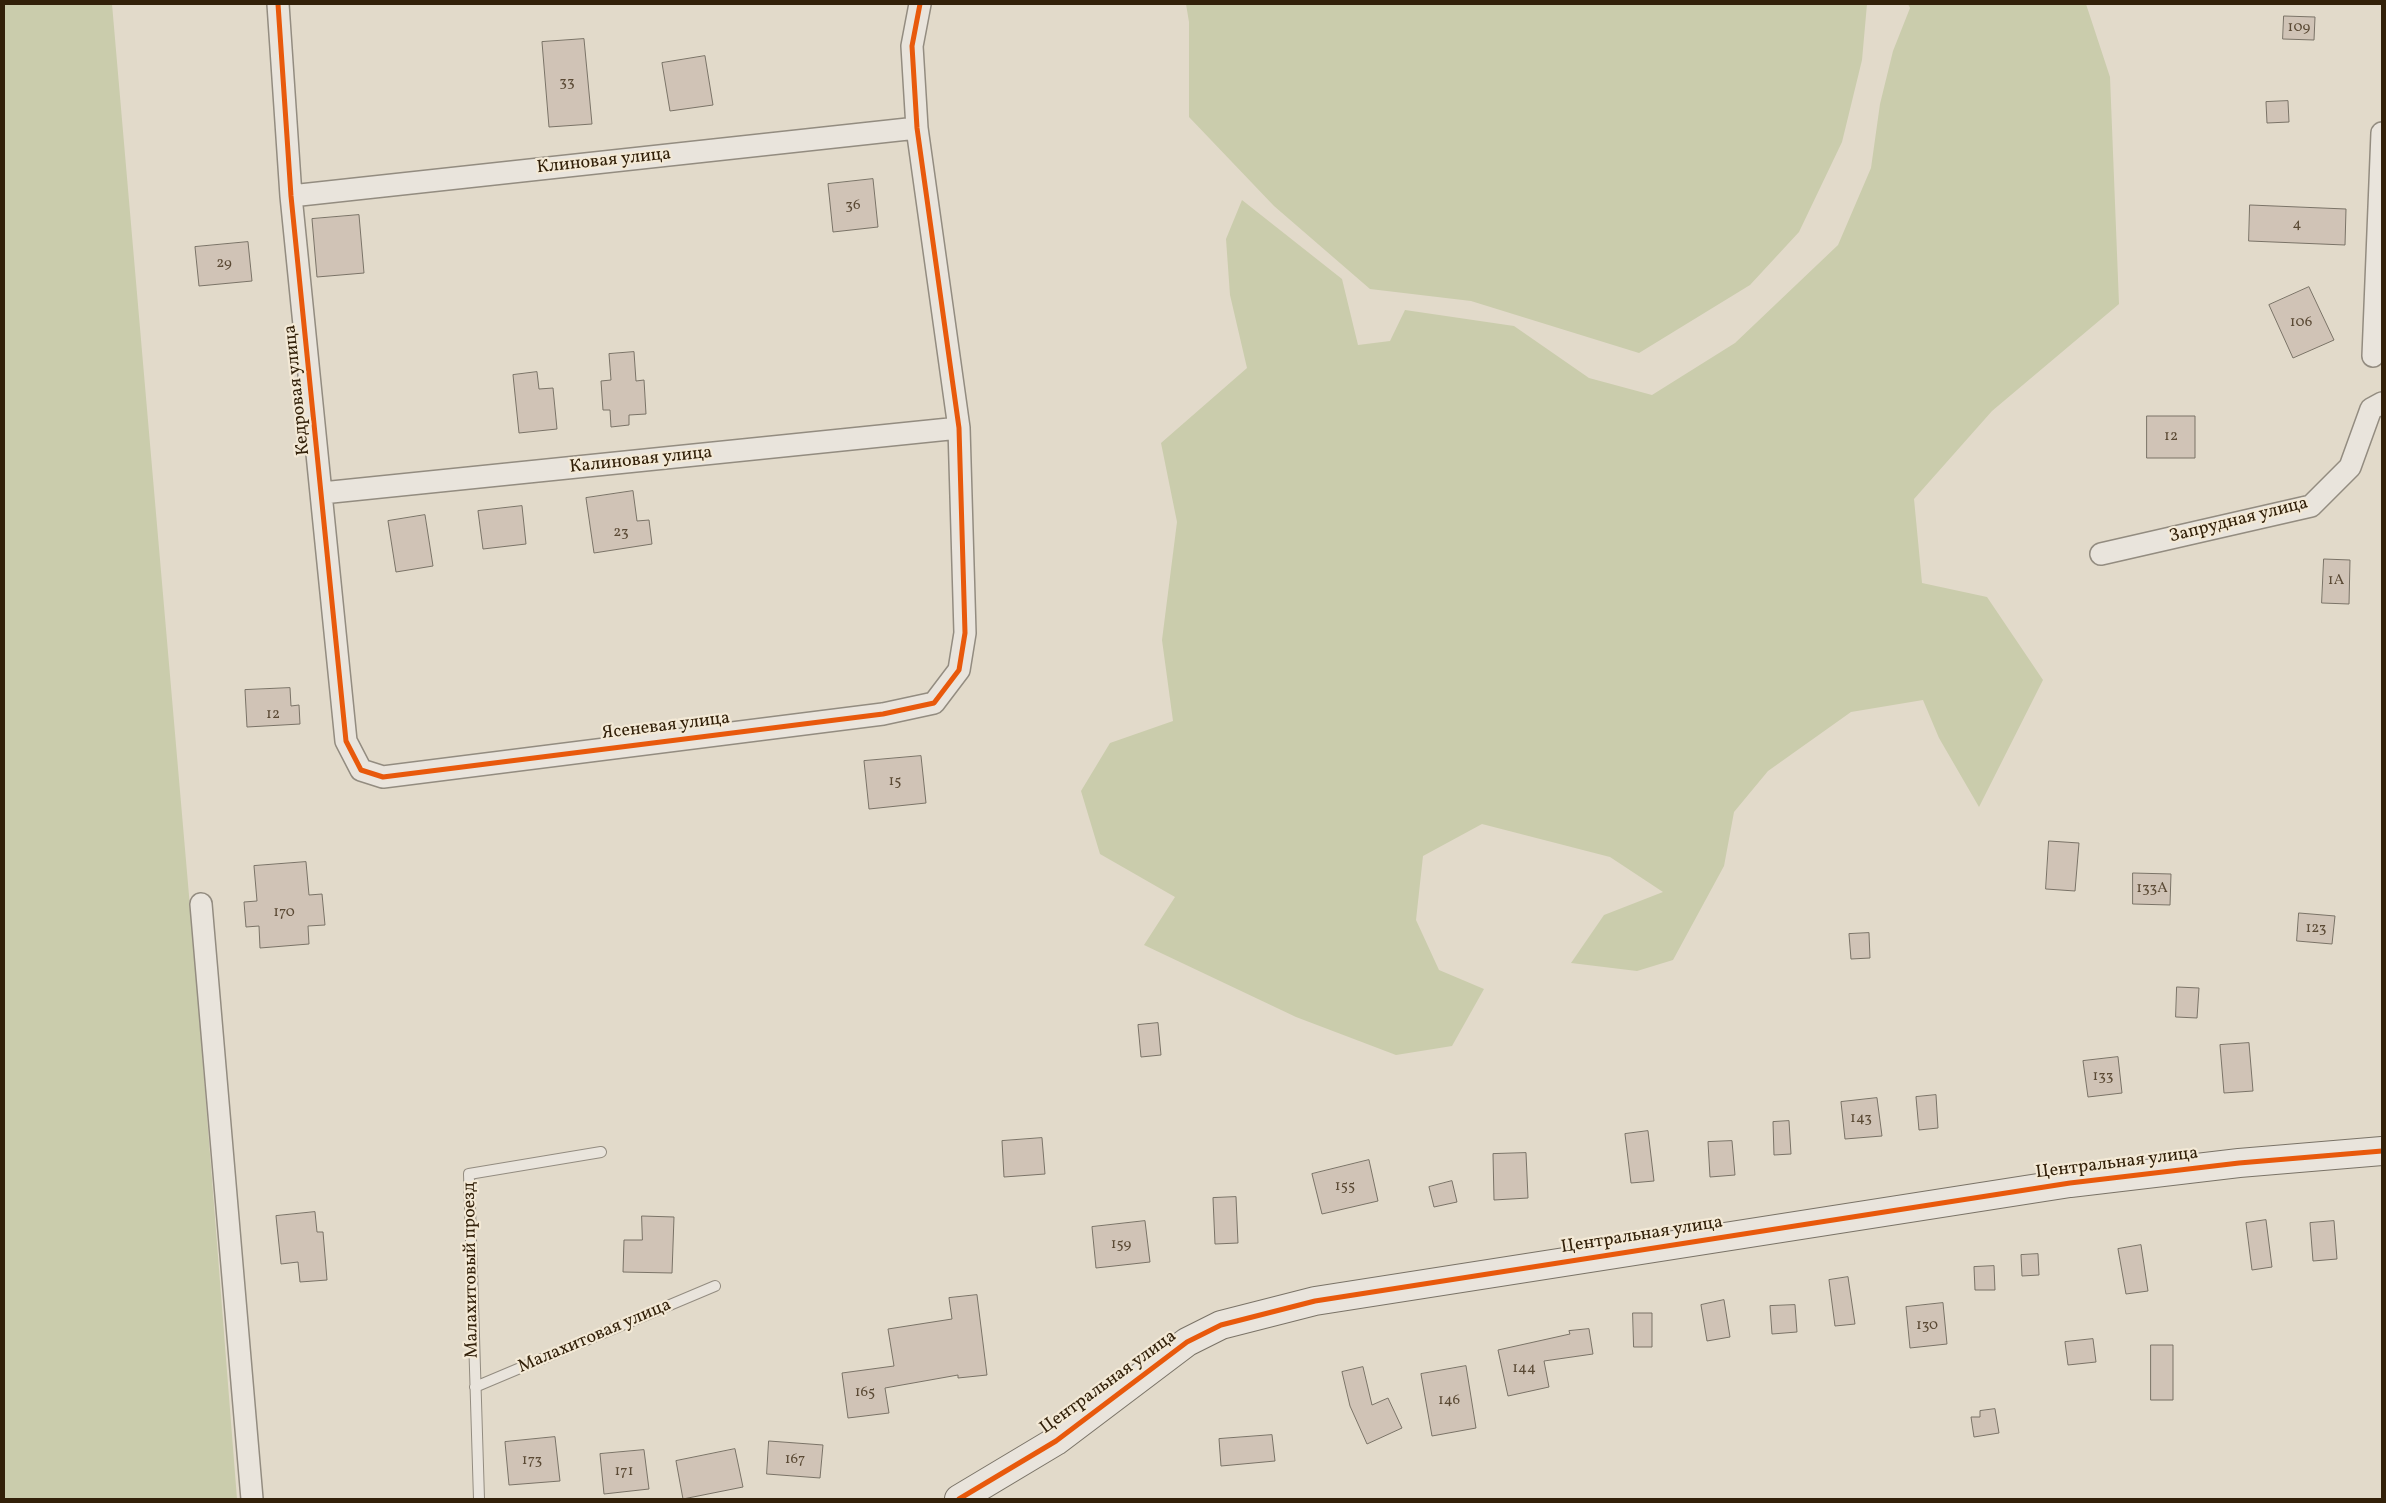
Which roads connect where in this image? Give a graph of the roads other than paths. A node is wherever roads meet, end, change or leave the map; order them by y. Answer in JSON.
{"nodes":[{"id":1,"x":278,"y":4,"type":"edge"},
{"id":2,"x":920,"y":4,"type":"edge"},
{"id":3,"x":917,"y":128,"type":"junction"},
{"id":4,"x":2382,"y":133,"type":"edge"},
{"id":5,"x":291,"y":196,"type":"junction"},
{"id":6,"x":2373,"y":356,"type":"dead end"},
{"id":7,"x":2382,"y":403,"type":"edge"},
{"id":8,"x":959,"y":428,"type":"junction"},
{"id":9,"x":322,"y":493,"type":"junction"},
{"id":10,"x":2101,"y":554,"type":"dead end"},
{"id":11,"x":361,"y":770,"type":"joint"},
{"id":12,"x":201,"y":904,"type":"dead end"},
{"id":13,"x":2382,"y":1151,"type":"edge"},
{"id":14,"x":601,"y":1152,"type":"dead end"},
{"id":15,"x":715,"y":1286,"type":"dead end"},
{"id":16,"x":475,"y":1387,"type":"junction"},
{"id":17,"x":252,"y":1499,"type":"edge"},
{"id":18,"x":479,"y":1499,"type":"edge"},
{"id":19,"x":959,"y":1499,"type":"edge"}],
"edges":[{"from":1,"to":5,"type":"street","name":"Кедровая улица"},
{"from":2,"to":3,"type":"street"},
{"from":3,"to":5,"type":"street","name":"Клиновая улица"},
{"from":3,"to":8,"type":"street"},
{"from":4,"to":6,"type":"street"},
{"from":5,"to":9,"type":"street","name":"Кедровая улица"},
{"from":7,"to":10,"type":"street","name":"Запрудная улица"},
{"from":8,"to":9,"type":"street","name":"Калиновая улица"},
{"from":8,"to":11,"type":"street","name":"Ясеневая улица"},
{"from":9,"to":11,"type":"street","name":"Кедровая улица"},
{"from":12,"to":17,"type":"street"},
{"from":13,"to":19,"type":"street","name":"Центральная улица"},
{"from":14,"to":16,"type":"lane","name":"Малахитовый проезд"},
{"from":15,"to":16,"type":"lane","name":"Малахитовая улица"},
{"from":16,"to":18,"type":"lane","name":"Малахитовый проезд"}]}
